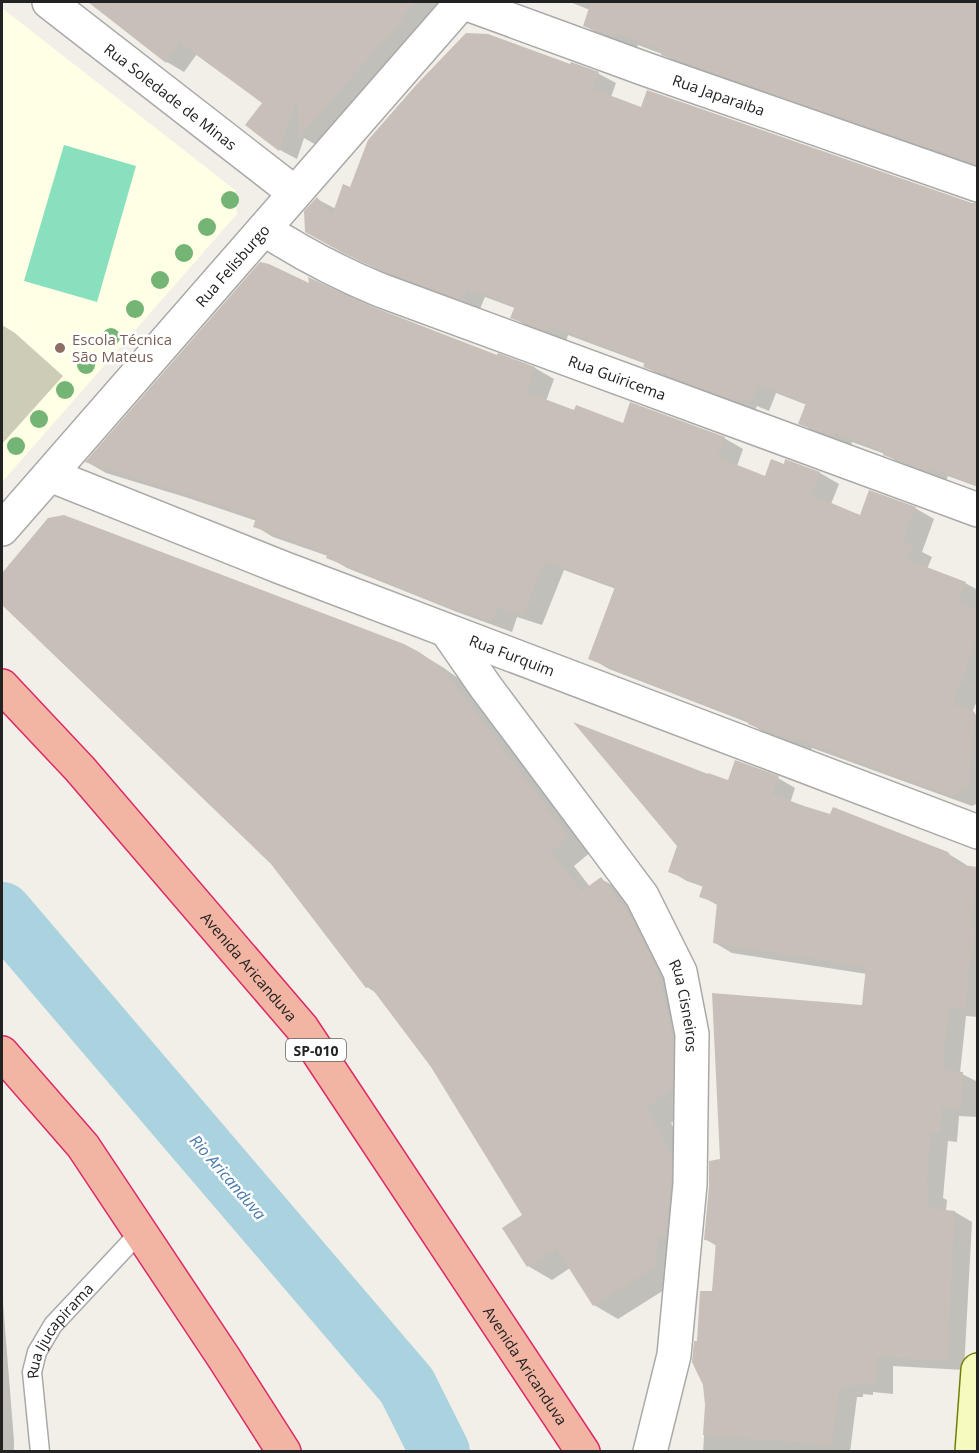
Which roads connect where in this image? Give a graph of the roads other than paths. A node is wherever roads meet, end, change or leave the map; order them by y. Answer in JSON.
{"nodes":[{"id":1,"x":49,"y":2,"type":"edge"},
{"id":2,"x":462,"y":2,"type":"edge"},
{"id":3,"x":978,"y":185,"type":"edge"},
{"id":4,"x":295,"y":193,"type":"junction"},
{"id":5,"x":264,"y":229,"type":"junction"},
{"id":6,"x":50,"y":475,"type":"junction"},
{"id":7,"x":978,"y":510,"type":"edge"},
{"id":8,"x":2,"y":530,"type":"edge"},
{"id":9,"x":447,"y":631,"type":"junction"},
{"id":10,"x":2,"y":686,"type":"edge"},
{"id":11,"x":978,"y":832,"type":"edge"},
{"id":12,"x":2,"y":1053,"type":"edge"},
{"id":13,"x":140,"y":1232,"type":"junction"},
{"id":14,"x":978,"y":1370,"type":"edge"},
{"id":15,"x":40,"y":1452,"type":"edge"},
{"id":16,"x":284,"y":1452,"type":"edge"},
{"id":17,"x":583,"y":1452,"type":"edge"},
{"id":18,"x":650,"y":1452,"type":"edge"},
{"id":19,"x":972,"y":1452,"type":"edge"}],
"edges":[{"from":1,"to":4,"type":"street","name":"Rua Soledade de Minas"},
{"from":2,"to":3,"type":"street","name":"Rua Japaraiba"},
{"from":2,"to":4,"type":"street","name":"Rua Felisburgo"},
{"from":4,"to":5,"type":"street","name":"Rua Felisburgo"},
{"from":5,"to":6,"type":"street","name":"Rua Felisburgo"},
{"from":5,"to":7,"type":"street","name":"Rua Guiricema"},
{"from":6,"to":8,"type":"street","name":"Rua Felisburgo"},
{"from":6,"to":9,"type":"street","name":"Rua Furquim"},
{"from":9,"to":11,"type":"street","name":"Rua Furquim"},
{"from":9,"to":18,"type":"street","name":"Rua Cisneiros"},
{"from":10,"to":17,"type":"highway","name":"Avenida Aricanduva","number":"SP-010"},
{"from":12,"to":13,"type":"highway"},
{"from":13,"to":15,"type":"lane","name":"Rua Ijucapirama"},
{"from":13,"to":16,"type":"highway"},
{"from":14,"to":19,"type":"main road"}]}
